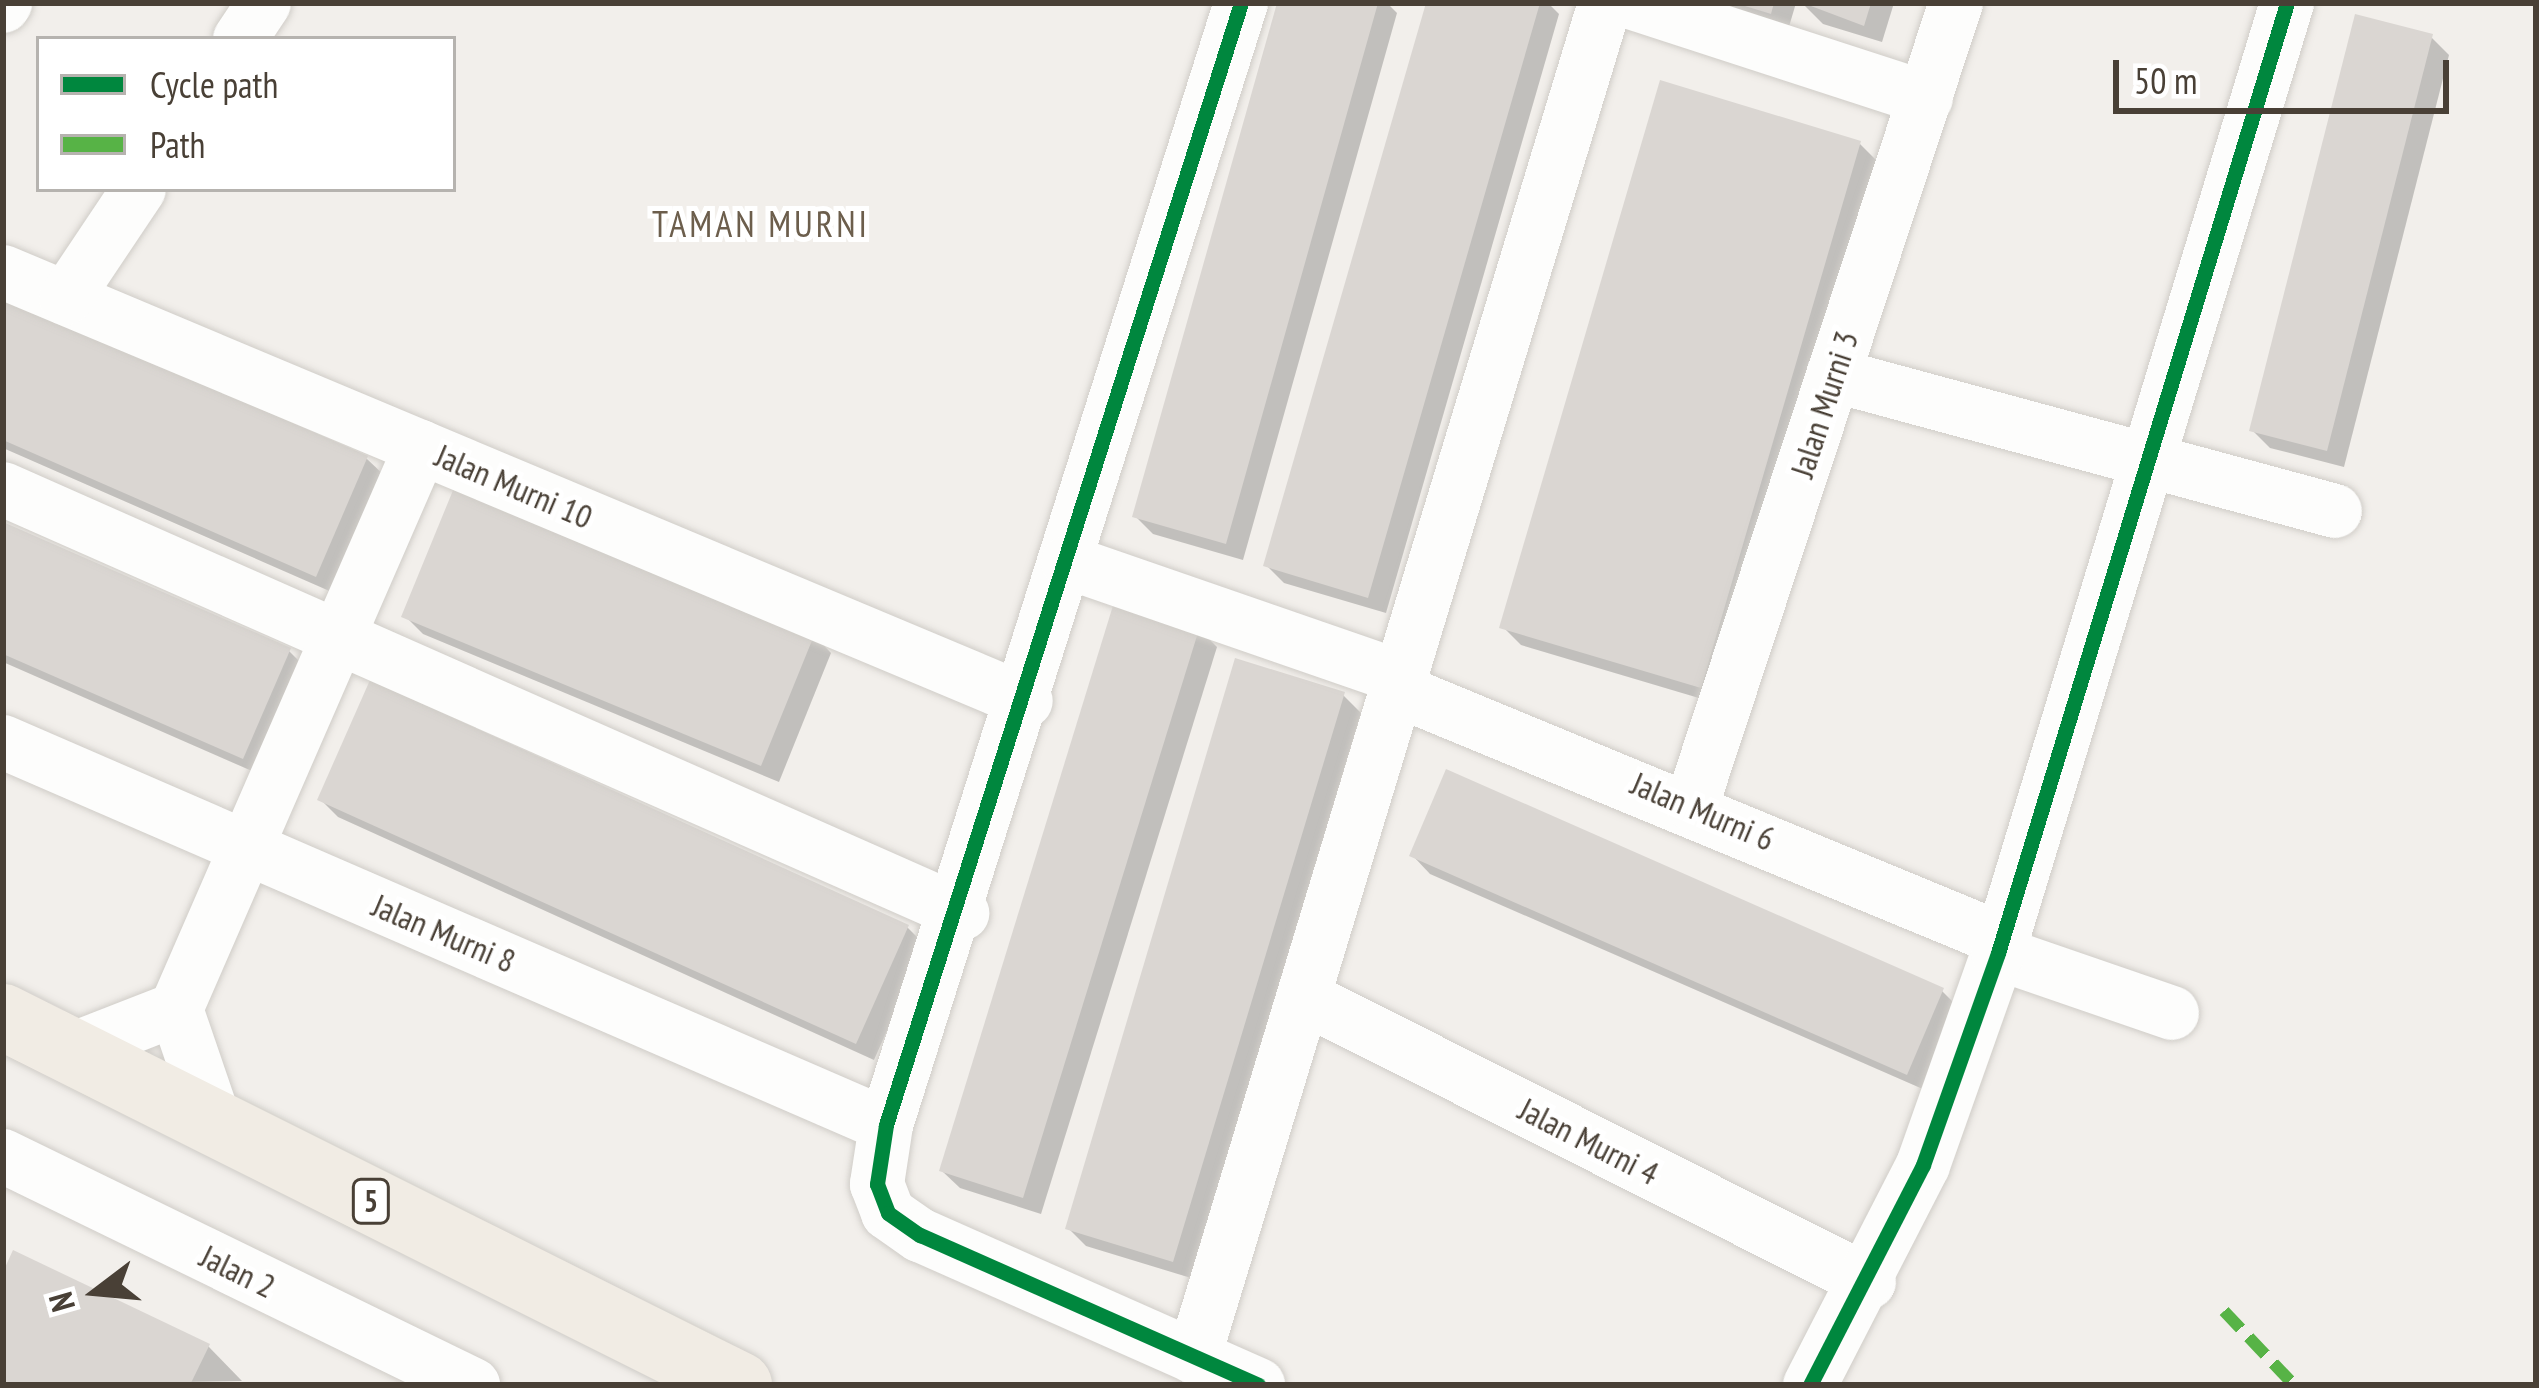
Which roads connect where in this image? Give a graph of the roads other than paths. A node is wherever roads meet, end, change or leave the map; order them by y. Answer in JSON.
{"nodes":[{"id":1,"x":264,"y":3,"type":"edge"},
{"id":2,"x":1241,"y":3,"type":"edge"},
{"id":3,"x":1605,"y":3,"type":"edge"},
{"id":4,"x":1634,"y":3,"type":"edge"},
{"id":5,"x":1956,"y":3,"type":"edge"},
{"id":6,"x":2287,"y":3,"type":"edge"},
{"id":7,"x":242,"y":36,"type":"edge"},
{"id":8,"x":1926,"y":98,"type":"junction"},
{"id":9,"x":137,"y":192,"type":"edge"},
{"id":10,"x":3,"y":272,"type":"edge"},
{"id":11,"x":66,"y":298,"type":"junction"},
{"id":12,"x":1833,"y":375,"type":"junction"},
{"id":13,"x":421,"y":447,"type":"junction"},
{"id":14,"x":2148,"y":460,"type":"junction"},
{"id":15,"x":3,"y":489,"type":"edge"},
{"id":16,"x":2335,"y":511,"type":"dead end"},
{"id":17,"x":1068,"y":562,"type":"junction"},
{"id":18,"x":338,"y":637,"type":"junction"},
{"id":19,"x":1402,"y":685,"type":"junction"},
{"id":20,"x":1026,"y":701,"type":"junction"},
{"id":21,"x":3,"y":742,"type":"edge"},
{"id":22,"x":1692,"y":804,"type":"junction"},
{"id":23,"x":246,"y":848,"type":"junction"},
{"id":24,"x":962,"y":913,"type":"junction"},
{"id":25,"x":2001,"y":946,"type":"junction"},
{"id":26,"x":1309,"y":1000,"type":"junction"},
{"id":27,"x":176,"y":1009,"type":"junction"},
{"id":28,"x":2172,"y":1013,"type":"dead end"},
{"id":29,"x":3,"y":1017,"type":"edge"},
{"id":30,"x":69,"y":1051,"type":"junction"},
{"id":31,"x":215,"y":1123,"type":"junction"},
{"id":32,"x":886,"y":1125,"type":"junction"},
{"id":33,"x":3,"y":1156,"type":"edge"},
{"id":34,"x":1869,"y":1282,"type":"junction"},
{"id":35,"x":1194,"y":1357,"type":"junction"},
{"id":36,"x":473,"y":1385,"type":"edge"},
{"id":37,"x":739,"y":1385,"type":"edge"},
{"id":38,"x":1258,"y":1385,"type":"edge"},
{"id":39,"x":1810,"y":1385,"type":"edge"}],
"edges":[{"from":1,"to":7,"type":"street"},
{"from":2,"to":17,"type":"street"},
{"from":3,"to":19,"type":"street"},
{"from":4,"to":8,"type":"street"},
{"from":5,"to":8,"type":"street","name":"Jalan Murni 3"},
{"from":6,"to":14,"type":"street"},
{"from":8,"to":12,"type":"street","name":"Jalan Murni 3"},
{"from":9,"to":11,"type":"street"},
{"from":10,"to":11,"type":"street","name":"Jalan Murni 10"},
{"from":11,"to":13,"type":"street","name":"Jalan Murni 10"},
{"from":12,"to":14,"type":"street"},
{"from":12,"to":22,"type":"street","name":"Jalan Murni 3"},
{"from":13,"to":18,"type":"street"},
{"from":13,"to":20,"type":"street","name":"Jalan Murni 10"},
{"from":14,"to":16,"type":"street"},
{"from":14,"to":25,"type":"street"},
{"from":15,"to":18,"type":"street"},
{"from":17,"to":19,"type":"street","name":"Jalan Murni 6"},
{"from":17,"to":20,"type":"street"},
{"from":18,"to":23,"type":"street"},
{"from":18,"to":24,"type":"street"},
{"from":19,"to":22,"type":"street","name":"Jalan Murni 6"},
{"from":19,"to":26,"type":"street"},
{"from":20,"to":24,"type":"street"},
{"from":21,"to":23,"type":"street","name":"Jalan Murni 8"},
{"from":22,"to":25,"type":"street","name":"Jalan Murni 6"},
{"from":23,"to":27,"type":"street"},
{"from":23,"to":32,"type":"street","name":"Jalan Murni 8"},
{"from":24,"to":32,"type":"street"},
{"from":25,"to":28,"type":"street","name":"Jalan Murni 6"},
{"from":25,"to":34,"type":"street"},
{"from":26,"to":34,"type":"street","name":"Jalan Murni 4"},
{"from":26,"to":35,"type":"street"},
{"from":27,"to":30,"type":"street"},
{"from":27,"to":31,"type":"street"},
{"from":29,"to":30,"type":"main road","number":"5"},
{"from":30,"to":31,"type":"main road","number":"5"},
{"from":31,"to":37,"type":"main road","number":"5"},
{"from":32,"to":35,"type":"street"},
{"from":33,"to":36,"type":"street","name":"Jalan 2"},
{"from":34,"to":39,"type":"street"},
{"from":35,"to":38,"type":"street"}]}
